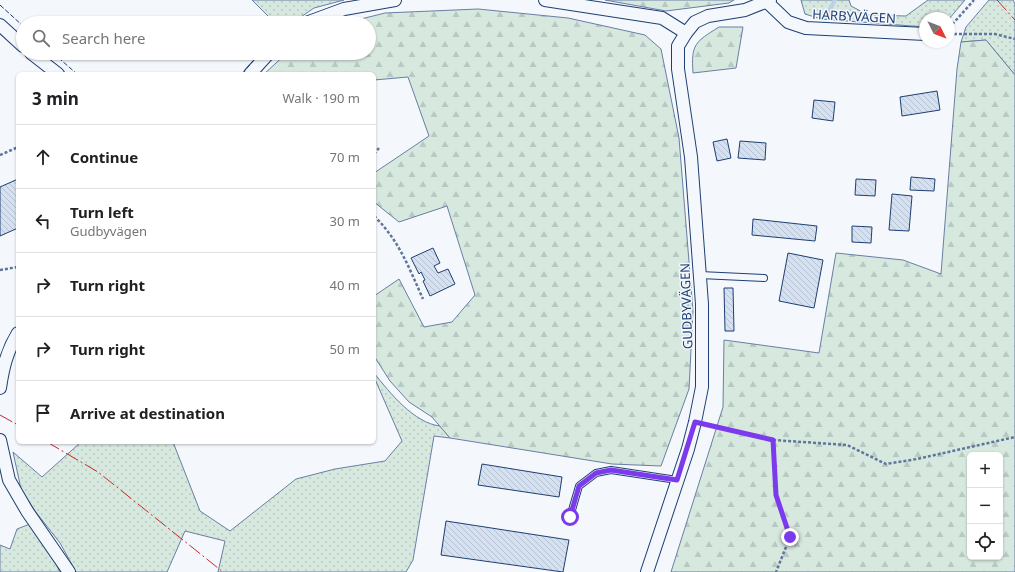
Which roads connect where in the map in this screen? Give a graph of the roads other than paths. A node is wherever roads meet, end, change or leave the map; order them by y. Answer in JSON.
{"nodes":[{"id":1,"x":395,"y":0,"type":"edge"},
{"id":2,"x":545,"y":0,"type":"edge"},
{"id":3,"x":769,"y":1,"type":"edge"},
{"id":4,"x":325,"y":16,"type":"edge"},
{"id":5,"x":0,"y":25,"type":"edge"},
{"id":6,"x":686,"y":33,"type":"junction"},
{"id":7,"x":919,"y":34,"type":"edge"},
{"id":8,"x":16,"y":40,"type":"edge"},
{"id":9,"x":40,"y":60,"type":"edge"},
{"id":10,"x":262,"y":60,"type":"edge"},
{"id":11,"x":55,"y":72,"type":"edge"},
{"id":12,"x":252,"y":72,"type":"edge"},
{"id":13,"x":700,"y":275,"type":"junction"},
{"id":14,"x":764,"y":278,"type":"dead end"},
{"id":15,"x":16,"y":336,"type":"edge"},
{"id":16,"x":0,"y":388,"type":"edge"},
{"id":17,"x":0,"y":440,"type":"edge"},
{"id":18,"x":677,"y":480,"type":"junction"},
{"id":19,"x":570,"y":517,"type":"dead end"},
{"id":20,"x":69,"y":572,"type":"edge"},
{"id":21,"x":647,"y":572,"type":"edge"}],
"edges":[{"from":1,"to":4,"type":"street"},
{"from":2,"to":6,"type":"street"},
{"from":3,"to":6,"type":"street","name":"HARBYVÄGEN"},
{"from":3,"to":7,"type":"street","name":"HARBYVÄGEN"},
{"from":5,"to":8,"type":"street"},
{"from":6,"to":13,"type":"street","name":"GUDBYVÄGEN"},
{"from":9,"to":11,"type":"street"},
{"from":10,"to":12,"type":"street"},
{"from":13,"to":14,"type":"lane"},
{"from":13,"to":18,"type":"street","name":"GUDBYVÄGEN"},
{"from":15,"to":16,"type":"street"},
{"from":17,"to":20,"type":"street"},
{"from":18,"to":19,"type":"lane"},
{"from":18,"to":21,"type":"street","name":"GUDBYVÄGEN"}]}
